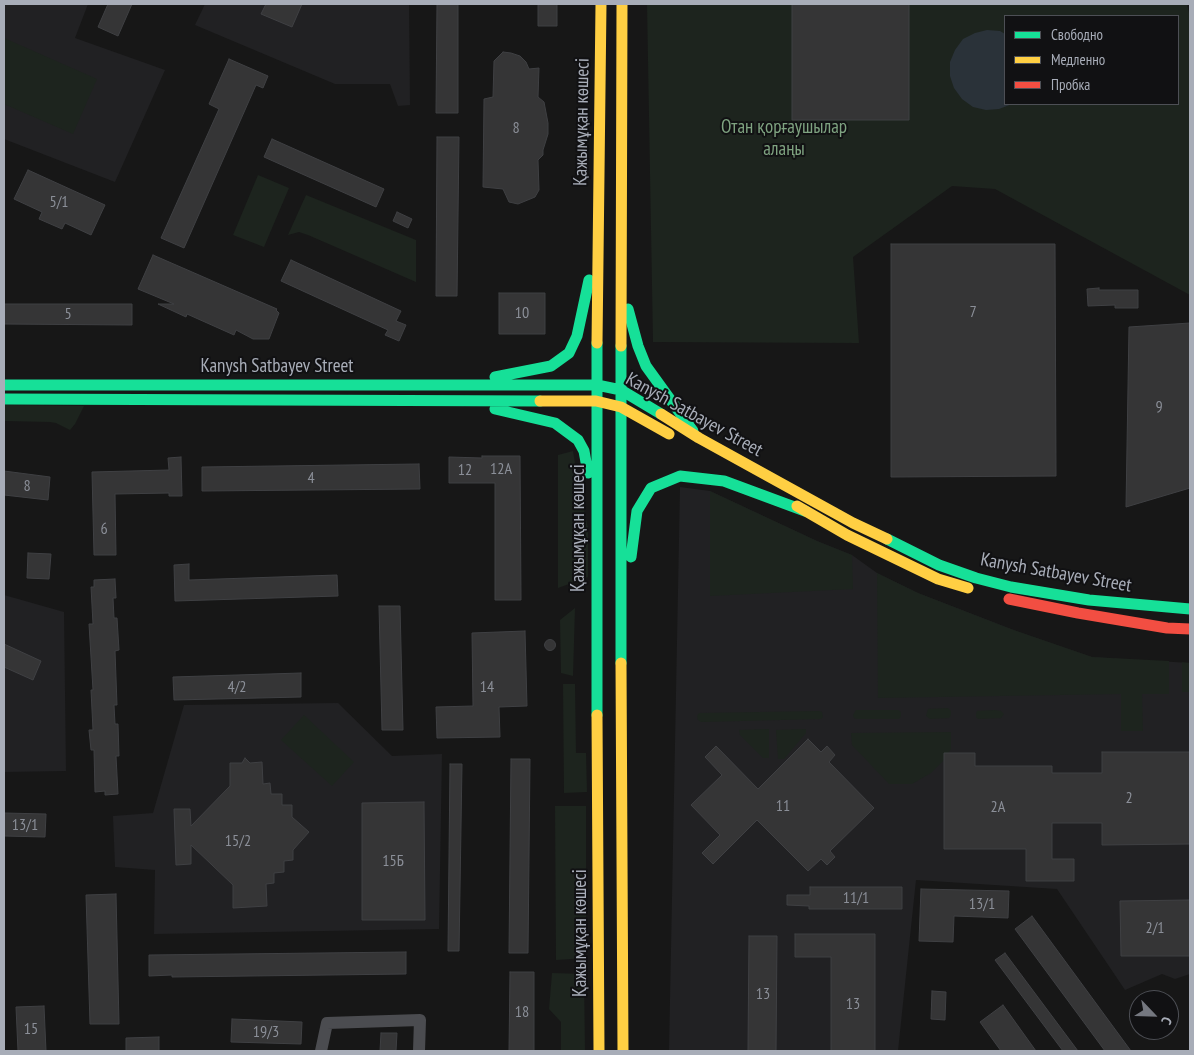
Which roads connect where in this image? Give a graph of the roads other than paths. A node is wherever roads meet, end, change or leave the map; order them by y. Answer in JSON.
{"nodes":[{"id":1,"x":601,"y":4,"type":"edge"},
{"id":2,"x":622,"y":4,"type":"edge"},
{"id":3,"x":599,"y":228,"type":"junction"},
{"id":4,"x":622,"y":286,"type":"junction"},
{"id":5,"x":4,"y":384,"type":"edge"},
{"id":6,"x":457,"y":385,"type":"junction"},
{"id":7,"x":597,"y":385,"type":"junction"},
{"id":8,"x":621,"y":390,"type":"junction"},
{"id":9,"x":4,"y":399,"type":"edge"},
{"id":10,"x":460,"y":401,"type":"junction"},
{"id":11,"x":596,"y":401,"type":"junction"},
{"id":12,"x":621,"y":407,"type":"junction"},
{"id":13,"x":699,"y":438,"type":"junction"},
{"id":14,"x":680,"y":440,"type":"dead end"},
{"id":15,"x":746,"y":478,"type":"dead end"},
{"id":16,"x":805,"y":511,"type":"junction"},
{"id":17,"x":597,"y":538,"type":"junction"},
{"id":18,"x":976,"y":590,"type":"dead end"},
{"id":19,"x":995,"y":596,"type":"dead end"},
{"id":20,"x":1190,"y":609,"type":"edge"},
{"id":21,"x":1190,"y":629,"type":"edge"},
{"id":22,"x":621,"y":630,"type":"junction"},
{"id":23,"x":321,"y":1051,"type":"edge"},
{"id":24,"x":419,"y":1051,"type":"edge"},
{"id":25,"x":598,"y":1051,"type":"edge"},
{"id":26,"x":623,"y":1051,"type":"edge"}],
"edges":[{"from":1,"to":3,"type":"main road","name":"Қажымұқан көшесі"},
{"from":2,"to":4,"type":"main road","name":"Қажымұқан көшесі"},
{"from":3,"to":6,"type":"main road"},
{"from":3,"to":7,"type":"main road","name":"Қажымұқан көшесі"},
{"from":4,"to":8,"type":"main road","name":"Қажымұқан көшесі"},
{"from":4,"to":13,"type":"main road"},
{"from":5,"to":6,"type":"main road","name":"Kanysh Satbayev Street"},
{"from":6,"to":7,"type":"main road","name":"Kanysh Satbayev Street"},
{"from":7,"to":8,"type":"main road","name":"Kanysh Satbayev Street"},
{"from":7,"to":11,"type":"main road","name":"Қажымұқан көшесі"},
{"from":8,"to":12,"type":"main road","name":"Қажымұқан көшесі"},
{"from":8,"to":13,"type":"main road","name":"Kanysh Satbayev Street"},
{"from":9,"to":10,"type":"main road","name":"Kanysh Satbayev Street"},
{"from":10,"to":11,"type":"main road","name":"Kanysh Satbayev Street"},
{"from":10,"to":17,"type":"main road"},
{"from":11,"to":12,"type":"main road","name":"Kanysh Satbayev Street"},
{"from":11,"to":17,"type":"main road","name":"Қажымұқан көшесі"},
{"from":12,"to":14,"type":"main road","name":"Kanysh Satbayev Street"},
{"from":12,"to":22,"type":"main road","name":"Қажымұқан көшесі"},
{"from":13,"to":20,"type":"main road","name":"Kanysh Satbayev Street"},
{"from":15,"to":16,"type":"main road","name":"Kanysh Satbayev Street"},
{"from":16,"to":18,"type":"main road","name":"Kanysh Satbayev Street"},
{"from":16,"to":22,"type":"main road"},
{"from":17,"to":25,"type":"main road","name":"Қажымұқан көшесі"},
{"from":19,"to":21,"type":"main road","name":"Kanysh Satbayev Street"},
{"from":22,"to":26,"type":"main road","name":"Қажымұқан көшесі"},
{"from":23,"to":24,"type":"street"}]}
